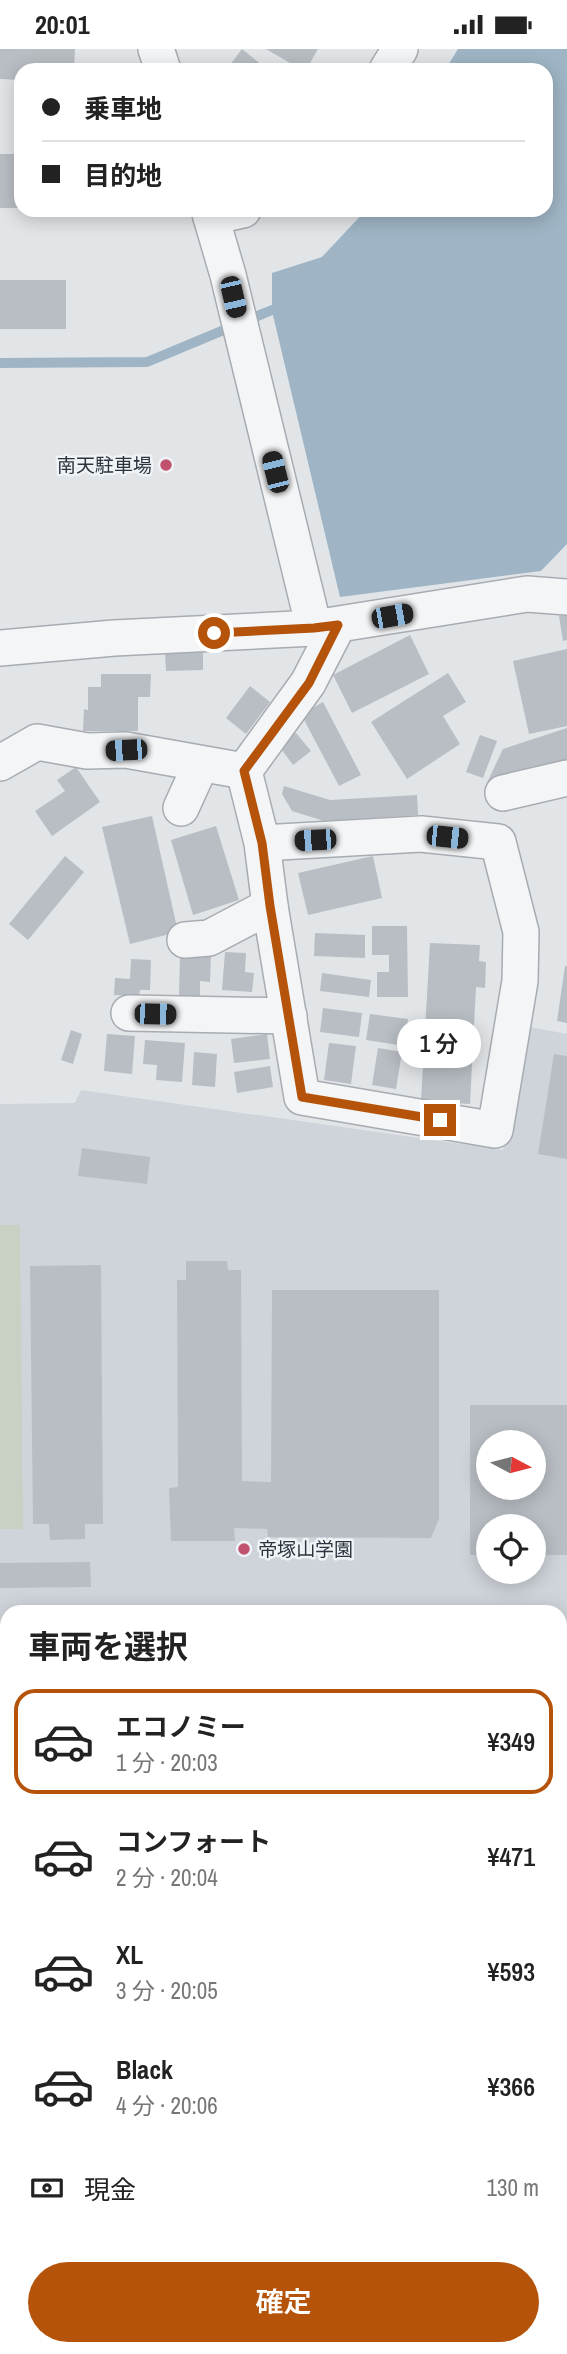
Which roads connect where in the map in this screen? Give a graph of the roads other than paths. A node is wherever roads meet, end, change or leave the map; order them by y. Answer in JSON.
{"nodes":[{"id":1,"x":221,"y":217,"type":"edge"},
{"id":2,"x":567,"y":597,"type":"edge"},
{"id":3,"x":326,"y":627,"type":"junction"},
{"id":4,"x":0,"y":648,"type":"edge"},
{"id":5,"x":0,"y":763,"type":"edge"},
{"id":6,"x":201,"y":764,"type":"junction"},
{"id":7,"x":244,"y":771,"type":"junction"},
{"id":8,"x":567,"y":778,"type":"edge"},
{"id":9,"x":503,"y":793,"type":"dead end"},
{"id":10,"x":181,"y":807,"type":"dead end"},
{"id":11,"x":262,"y":843,"type":"junction"},
{"id":12,"x":270,"y":906,"type":"junction"},
{"id":13,"x":185,"y":940,"type":"dead end"},
{"id":14,"x":128,"y":1013,"type":"dead end"},
{"id":15,"x":289,"y":1016,"type":"junction"}],
"edges":[{"from":1,"to":3,"type":"street"},
{"from":2,"to":3,"type":"street"},
{"from":3,"to":4,"type":"street"},
{"from":3,"to":7,"type":"street"},
{"from":5,"to":6,"type":"street"},
{"from":6,"to":7,"type":"street"},
{"from":6,"to":10,"type":"street"},
{"from":7,"to":11,"type":"street"},
{"from":8,"to":9,"type":"street"},
{"from":11,"to":12,"type":"street"},
{"from":11,"to":15,"type":"street"},
{"from":12,"to":13,"type":"street"},
{"from":12,"to":15,"type":"street"},
{"from":14,"to":15,"type":"street"}]}
